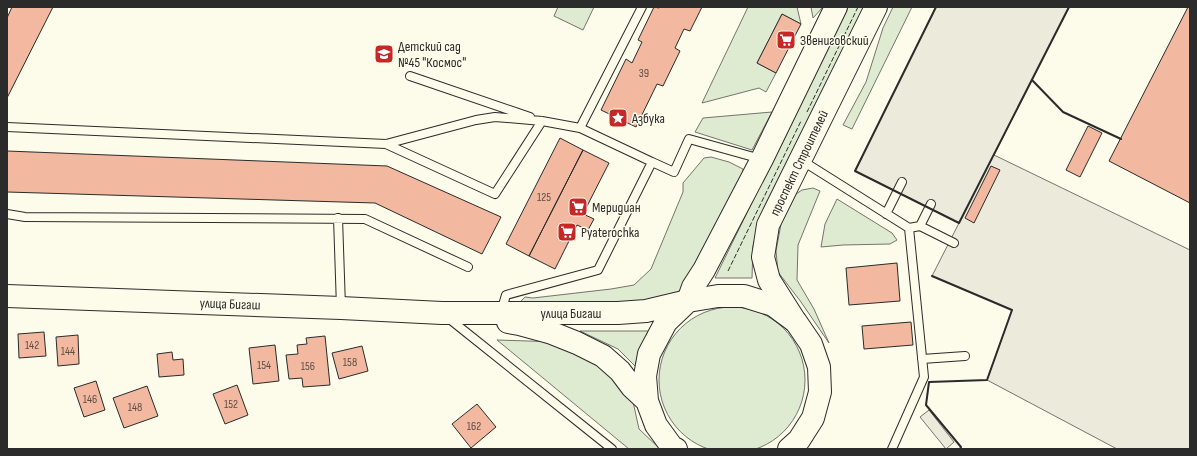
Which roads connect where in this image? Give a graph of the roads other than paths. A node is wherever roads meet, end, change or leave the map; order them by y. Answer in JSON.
{"nodes":[{"id":1,"x":642,"y":7,"type":"edge"},
{"id":2,"x":836,"y":7,"type":"edge"},
{"id":3,"x":876,"y":7,"type":"edge"},
{"id":4,"x":410,"y":76,"type":"dead end"},
{"id":5,"x":542,"y":121,"type":"junction"},
{"id":6,"x":7,"y":127,"type":"edge"},
{"id":7,"x":580,"y":128,"type":"junction"},
{"id":8,"x":386,"y":144,"type":"junction"},
{"id":9,"x":762,"y":159,"type":"junction"},
{"id":10,"x":801,"y":160,"type":"junction"},
{"id":11,"x":652,"y":162,"type":"junction"},
{"id":12,"x":902,"y":182,"type":"dead end"},
{"id":13,"x":931,"y":204,"type":"dead end"},
{"id":14,"x":7,"y":214,"type":"edge"},
{"id":15,"x":886,"y":214,"type":"junction"},
{"id":16,"x":338,"y":218,"type":"junction"},
{"id":17,"x":920,"y":226,"type":"junction"},
{"id":18,"x":909,"y":228,"type":"junction"},
{"id":19,"x":954,"y":243,"type":"dead end"},
{"id":20,"x":468,"y":267,"type":"dead end"},
{"id":21,"x":7,"y":296,"type":"edge"},
{"id":22,"x":688,"y":301,"type":"junction"},
{"id":23,"x":341,"y":308,"type":"junction"},
{"id":24,"x":448,"y":313,"type":"junction"},
{"id":25,"x":501,"y":313,"type":"junction"},
{"id":26,"x":796,"y":322,"type":"junction"},
{"id":27,"x":965,"y":356,"type":"dead end"},
{"id":28,"x":922,"y":360,"type":"junction"},
{"id":29,"x":647,"y":402,"type":"junction"},
{"id":30,"x":813,"y":418,"type":"junction"},
{"id":31,"x":612,"y":449,"type":"edge"},
{"id":32,"x":676,"y":449,"type":"edge"},
{"id":33,"x":788,"y":449,"type":"edge"},
{"id":34,"x":795,"y":449,"type":"edge"},
{"id":35,"x":892,"y":449,"type":"edge"}],
"edges":[{"from":1,"to":7,"type":"lane"},
{"from":2,"to":9,"type":"main road"},
{"from":3,"to":10,"type":"main road","name":"проспект Строителей"},
{"from":4,"to":5,"type":"lane"},
{"from":5,"to":7,"type":"lane"},
{"from":5,"to":8,"type":"lane"},
{"from":5,"to":8,"type":"lane"},
{"from":6,"to":8,"type":"lane"},
{"from":7,"to":11,"type":"lane"},
{"from":9,"to":11,"type":"lane"},
{"from":9,"to":22,"type":"main road"},
{"from":10,"to":15,"type":"lane"},
{"from":10,"to":26,"type":"main road","name":"проспект Строителей"},
{"from":11,"to":25,"type":"lane"},
{"from":12,"to":15,"type":"lane"},
{"from":13,"to":17,"type":"lane"},
{"from":14,"to":16,"type":"lane"},
{"from":15,"to":18,"type":"lane"},
{"from":16,"to":20,"type":"lane"},
{"from":16,"to":23,"type":"lane"},
{"from":17,"to":18,"type":"lane"},
{"from":17,"to":19,"type":"lane"},
{"from":18,"to":28,"type":"lane"},
{"from":21,"to":23,"type":"main road","name":"улица Бигаш"},
{"from":22,"to":25,"type":"main road","name":"улица Бигаш"},
{"from":22,"to":26,"type":"main road","name":"улица Бигаш"},
{"from":22,"to":29,"type":"main road"},
{"from":23,"to":24,"type":"main road","name":"улица Бигаш"},
{"from":24,"to":25,"type":"main road","name":"улица Бигаш"},
{"from":24,"to":29,"type":"main road","name":"улица Бигаш"},
{"from":24,"to":31,"type":"lane"},
{"from":26,"to":30,"type":"main road","name":"проспект Строителей"},
{"from":27,"to":28,"type":"lane"},
{"from":28,"to":35,"type":"lane"},
{"from":29,"to":32,"type":"main road"},
{"from":30,"to":33,"type":"main road"},
{"from":30,"to":34,"type":"main road"}]}
